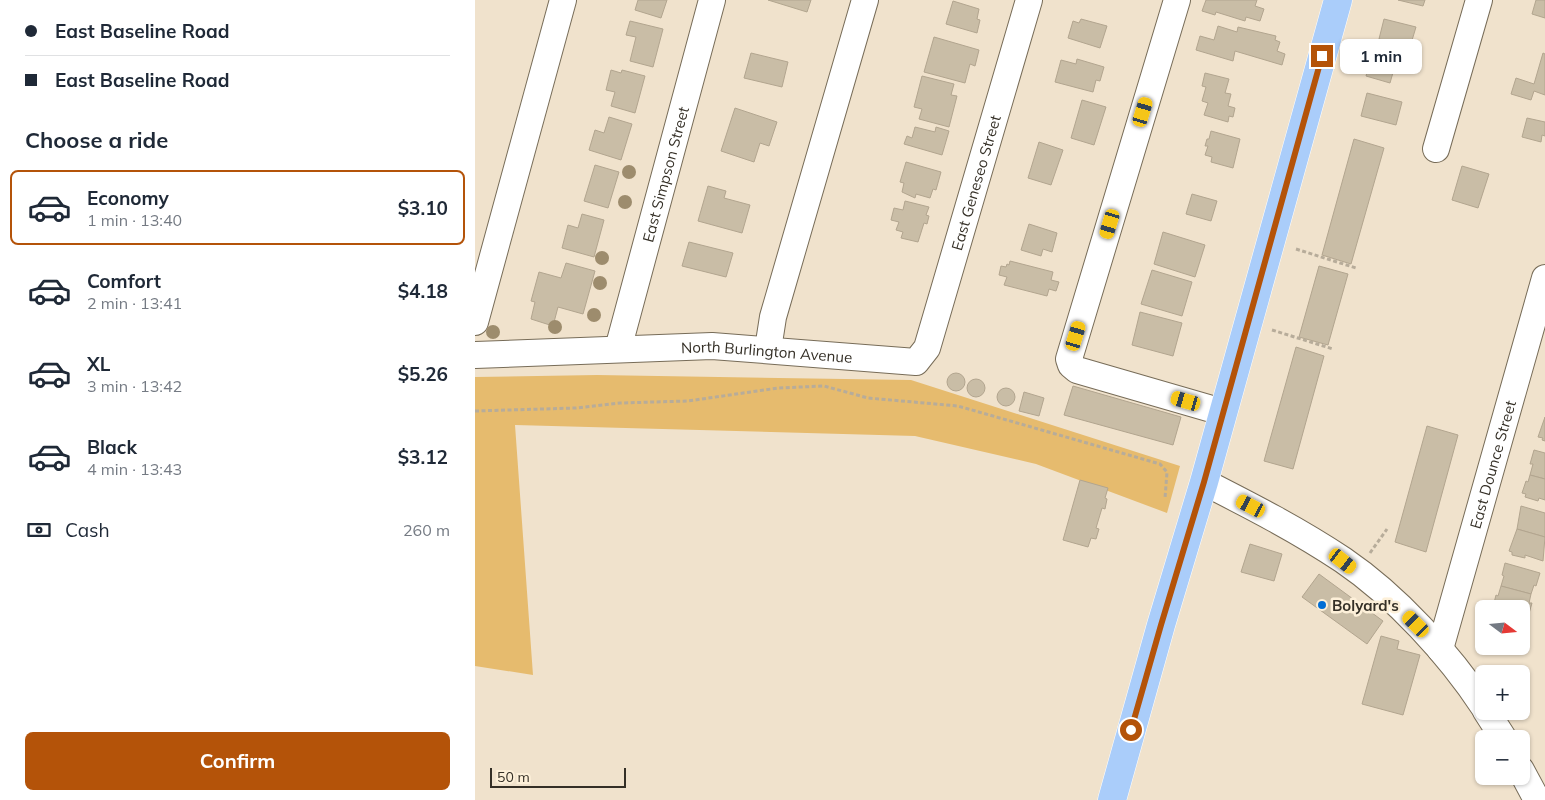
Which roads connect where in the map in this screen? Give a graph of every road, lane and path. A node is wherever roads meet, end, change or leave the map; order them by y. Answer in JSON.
{"nodes":[{"id":1,"x":563,"y":0,"type":"edge"},
{"id":2,"x":712,"y":0,"type":"edge"},
{"id":3,"x":865,"y":0,"type":"edge"},
{"id":4,"x":1029,"y":0,"type":"edge"},
{"id":5,"x":1177,"y":0,"type":"edge"},
{"id":6,"x":1338,"y":0,"type":"edge"},
{"id":7,"x":1479,"y":0,"type":"edge"},
{"id":8,"x":1436,"y":149,"type":"dead end"},
{"id":9,"x":1296,"y":249,"type":"dead end"},
{"id":10,"x":1356,"y":268,"type":"dead end"},
{"id":11,"x":1545,"y":278,"type":"edge"},
{"id":12,"x":475,"y":322,"type":"edge"},
{"id":13,"x":1272,"y":330,"type":"dead end"},
{"id":14,"x":617,"y":349,"type":"junction"},
{"id":15,"x":768,"y":349,"type":"junction"},
{"id":16,"x":1333,"y":349,"type":"dead end"},
{"id":17,"x":475,"y":356,"type":"edge"},
{"id":18,"x":916,"y":362,"type":"joint"},
{"id":19,"x":475,"y":411,"type":"edge"},
{"id":20,"x":1222,"y":412,"type":"junction"},
{"id":21,"x":1204,"y":482,"type":"junction"},
{"id":22,"x":1165,"y":498,"type":"dead end"},
{"id":23,"x":1387,"y":529,"type":"dead end"},
{"id":24,"x":1369,"y":556,"type":"dead end"},
{"id":25,"x":1440,"y":649,"type":"junction"},
{"id":26,"x":1475,"y":696,"type":"edge"},
{"id":27,"x":1529,"y":785,"type":"edge"},
{"id":28,"x":1112,"y":800,"type":"edge"},
{"id":29,"x":1537,"y":800,"type":"edge"}],
"edges":[{"from":1,"to":12,"type":"street"},
{"from":2,"to":14,"type":"street","name":"East Simpson Street"},
{"from":3,"to":15,"type":"street"},
{"from":4,"to":18,"type":"street","name":"East Geneseo Street"},
{"from":5,"to":20,"type":"street"},
{"from":6,"to":20,"type":"main road"},
{"from":7,"to":8,"type":"street"},
{"from":9,"to":10,"type":"path"},
{"from":11,"to":25,"type":"street","name":"East Dounce Street"},
{"from":13,"to":16,"type":"path"},
{"from":14,"to":15,"type":"street","name":"North Burlington Avenue"},
{"from":14,"to":17,"type":"street","name":"North Burlington Avenue"},
{"from":15,"to":18,"type":"street","name":"North Burlington Avenue"},
{"from":19,"to":22,"type":"path"},
{"from":20,"to":21,"type":"main road"},
{"from":21,"to":25,"type":"street"},
{"from":21,"to":28,"type":"main road"},
{"from":23,"to":24,"type":"path"},
{"from":25,"to":26,"type":"street"},
{"from":27,"to":29,"type":"street"}]}
